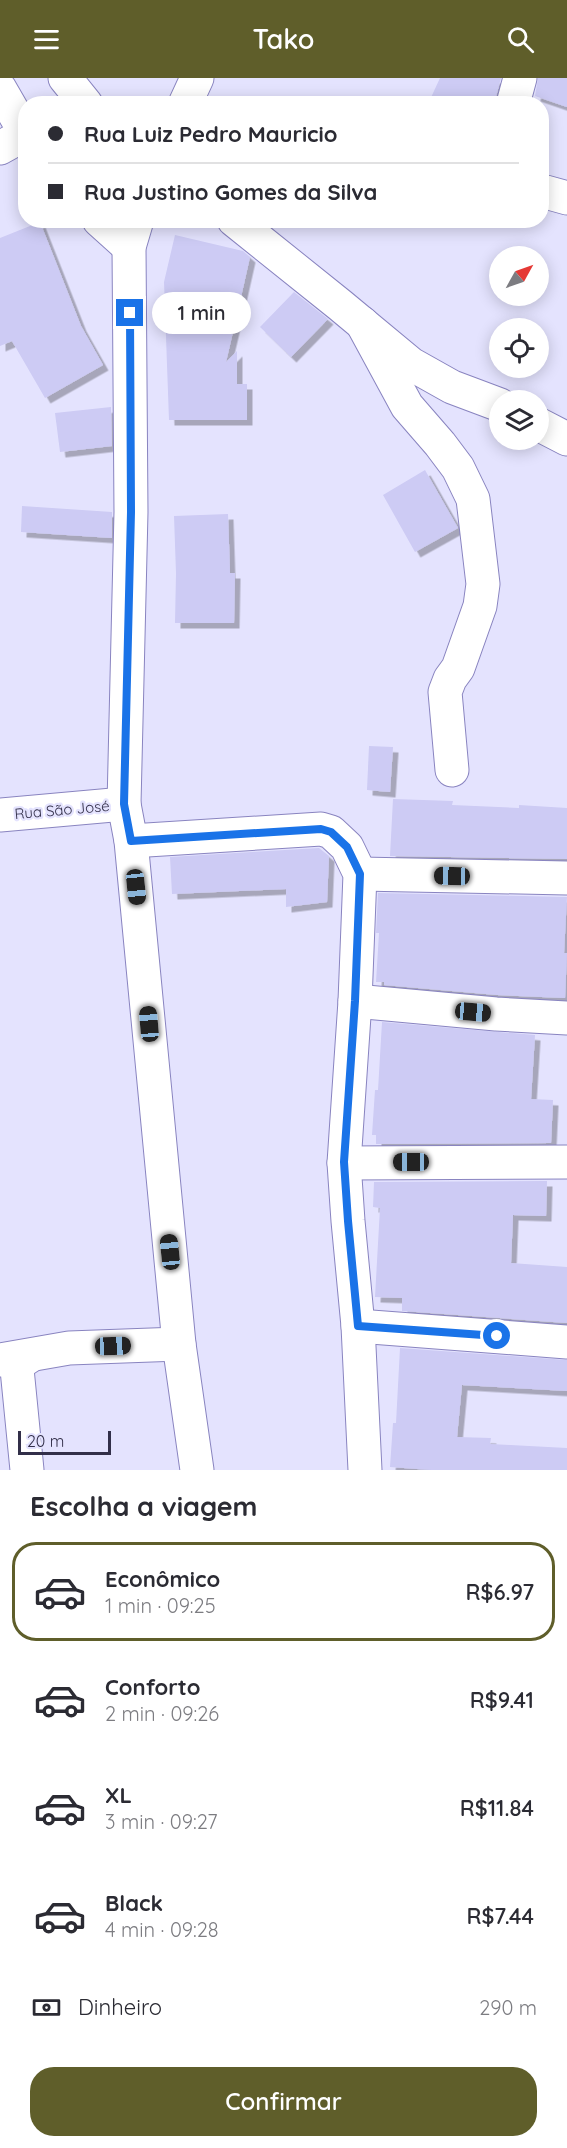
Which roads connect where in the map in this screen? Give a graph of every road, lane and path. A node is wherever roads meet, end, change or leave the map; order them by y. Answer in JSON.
{"nodes":[{"id":1,"x":65,"y":78,"type":"edge"},
{"id":2,"x":197,"y":78,"type":"edge"},
{"id":3,"x":520,"y":78,"type":"edge"},
{"id":4,"x":0,"y":89,"type":"edge"},
{"id":5,"x":80,"y":96,"type":"edge"},
{"id":6,"x":189,"y":96,"type":"edge"},
{"id":7,"x":515,"y":96,"type":"edge"},
{"id":8,"x":18,"y":121,"type":"edge"},
{"id":9,"x":18,"y":138,"type":"edge"},
{"id":10,"x":0,"y":148,"type":"edge"},
{"id":11,"x":549,"y":193,"type":"edge"},
{"id":12,"x":567,"y":198,"type":"edge"},
{"id":13,"x":118,"y":228,"type":"edge"},
{"id":14,"x":244,"y":228,"type":"edge"},
{"id":15,"x":133,"y":234,"type":"edge"},
{"id":16,"x":362,"y":323,"type":"junction"},
{"id":17,"x":489,"y":401,"type":"edge"},
{"id":18,"x":549,"y":430,"type":"edge"},
{"id":19,"x":567,"y":439,"type":"edge"},
{"id":20,"x":452,"y":770,"type":"dead end"},
{"id":21,"x":124,"y":804,"type":"junction"},
{"id":22,"x":0,"y":815,"type":"edge"},
{"id":23,"x":131,"y":841,"type":"junction"},
{"id":24,"x":360,"y":874,"type":"junction"},
{"id":25,"x":567,"y":878,"type":"edge"},
{"id":26,"x":355,"y":1001,"type":"junction"},
{"id":27,"x":567,"y":1018,"type":"edge"},
{"id":28,"x":344,"y":1162,"type":"junction"},
{"id":29,"x":567,"y":1162,"type":"edge"},
{"id":30,"x":358,"y":1326,"type":"junction"},
{"id":31,"x":567,"y":1342,"type":"edge"},
{"id":32,"x":179,"y":1344,"type":"junction"},
{"id":33,"x":15,"y":1358,"type":"edge"},
{"id":34,"x":27,"y":1470,"type":"edge"},
{"id":35,"x":197,"y":1470,"type":"edge"},
{"id":36,"x":365,"y":1470,"type":"edge"}],
"edges":[{"from":1,"to":5,"type":"street"},
{"from":2,"to":6,"type":"street"},
{"from":3,"to":7,"type":"street"},
{"from":4,"to":8,"type":"street"},
{"from":9,"to":10,"type":"street"},
{"from":11,"to":12,"type":"street"},
{"from":13,"to":15,"type":"street"},
{"from":14,"to":16,"type":"street"},
{"from":15,"to":21,"type":"street"},
{"from":16,"to":17,"type":"street"},
{"from":16,"to":20,"type":"street"},
{"from":18,"to":19,"type":"street"},
{"from":21,"to":22,"type":"street","name":"Rua São José"},
{"from":21,"to":23,"type":"street"},
{"from":23,"to":24,"type":"street"},
{"from":23,"to":32,"type":"street"},
{"from":24,"to":25,"type":"street"},
{"from":24,"to":26,"type":"street"},
{"from":26,"to":27,"type":"street"},
{"from":26,"to":28,"type":"street"},
{"from":28,"to":29,"type":"street"},
{"from":28,"to":30,"type":"street"},
{"from":30,"to":31,"type":"street"},
{"from":30,"to":36,"type":"street"},
{"from":32,"to":33,"type":"street"},
{"from":32,"to":35,"type":"street"},
{"from":33,"to":34,"type":"street"}]}
